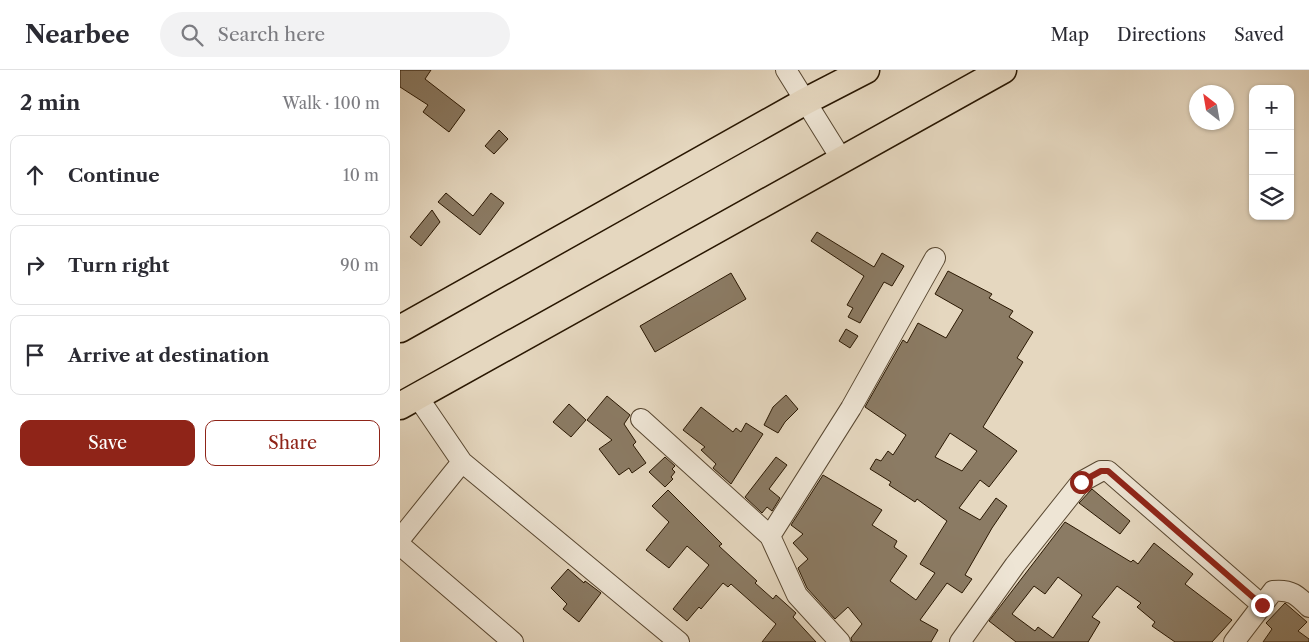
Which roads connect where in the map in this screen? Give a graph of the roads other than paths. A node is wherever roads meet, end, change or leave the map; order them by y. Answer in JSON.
{"nodes":[{"id":1,"x":786,"y":70,"type":"edge"},
{"id":2,"x":866,"y":70,"type":"edge"},
{"id":3,"x":1003,"y":70,"type":"edge"},
{"id":4,"x":804,"y":102,"type":"junction"},
{"id":5,"x":842,"y":160,"type":"junction"},
{"id":6,"x":935,"y":258,"type":"dead end"},
{"id":7,"x":400,"y":329,"type":"edge"},
{"id":8,"x":409,"y":401,"type":"edge"},
{"id":9,"x":641,"y":419,"type":"dead end"},
{"id":10,"x":462,"y":462,"type":"junction"},
{"id":11,"x":770,"y":536,"type":"junction"},
{"id":12,"x":400,"y":539,"type":"edge"},
{"id":13,"x":400,"y":544,"type":"edge"},
{"id":14,"x":1262,"y":605,"type":"junction"},
{"id":15,"x":1309,"y":607,"type":"edge"},
{"id":16,"x":513,"y":642,"type":"edge"},
{"id":17,"x":679,"y":642,"type":"edge"},
{"id":18,"x":840,"y":642,"type":"edge"},
{"id":19,"x":960,"y":642,"type":"edge"},
{"id":20,"x":1234,"y":642,"type":"edge"}],
"edges":[{"from":1,"to":4,"type":"street"},
{"from":2,"to":4,"type":"main road"},
{"from":3,"to":5,"type":"main road"},
{"from":4,"to":5,"type":"street"},
{"from":4,"to":7,"type":"main road"},
{"from":5,"to":8,"type":"main road"},
{"from":6,"to":11,"type":"street"},
{"from":8,"to":10,"type":"street"},
{"from":9,"to":11,"type":"street"},
{"from":10,"to":12,"type":"street"},
{"from":10,"to":17,"type":"street"},
{"from":11,"to":18,"type":"street"},
{"from":13,"to":16,"type":"street"},
{"from":14,"to":15,"type":"street"},
{"from":14,"to":19,"type":"street"},
{"from":14,"to":20,"type":"street"}]}
